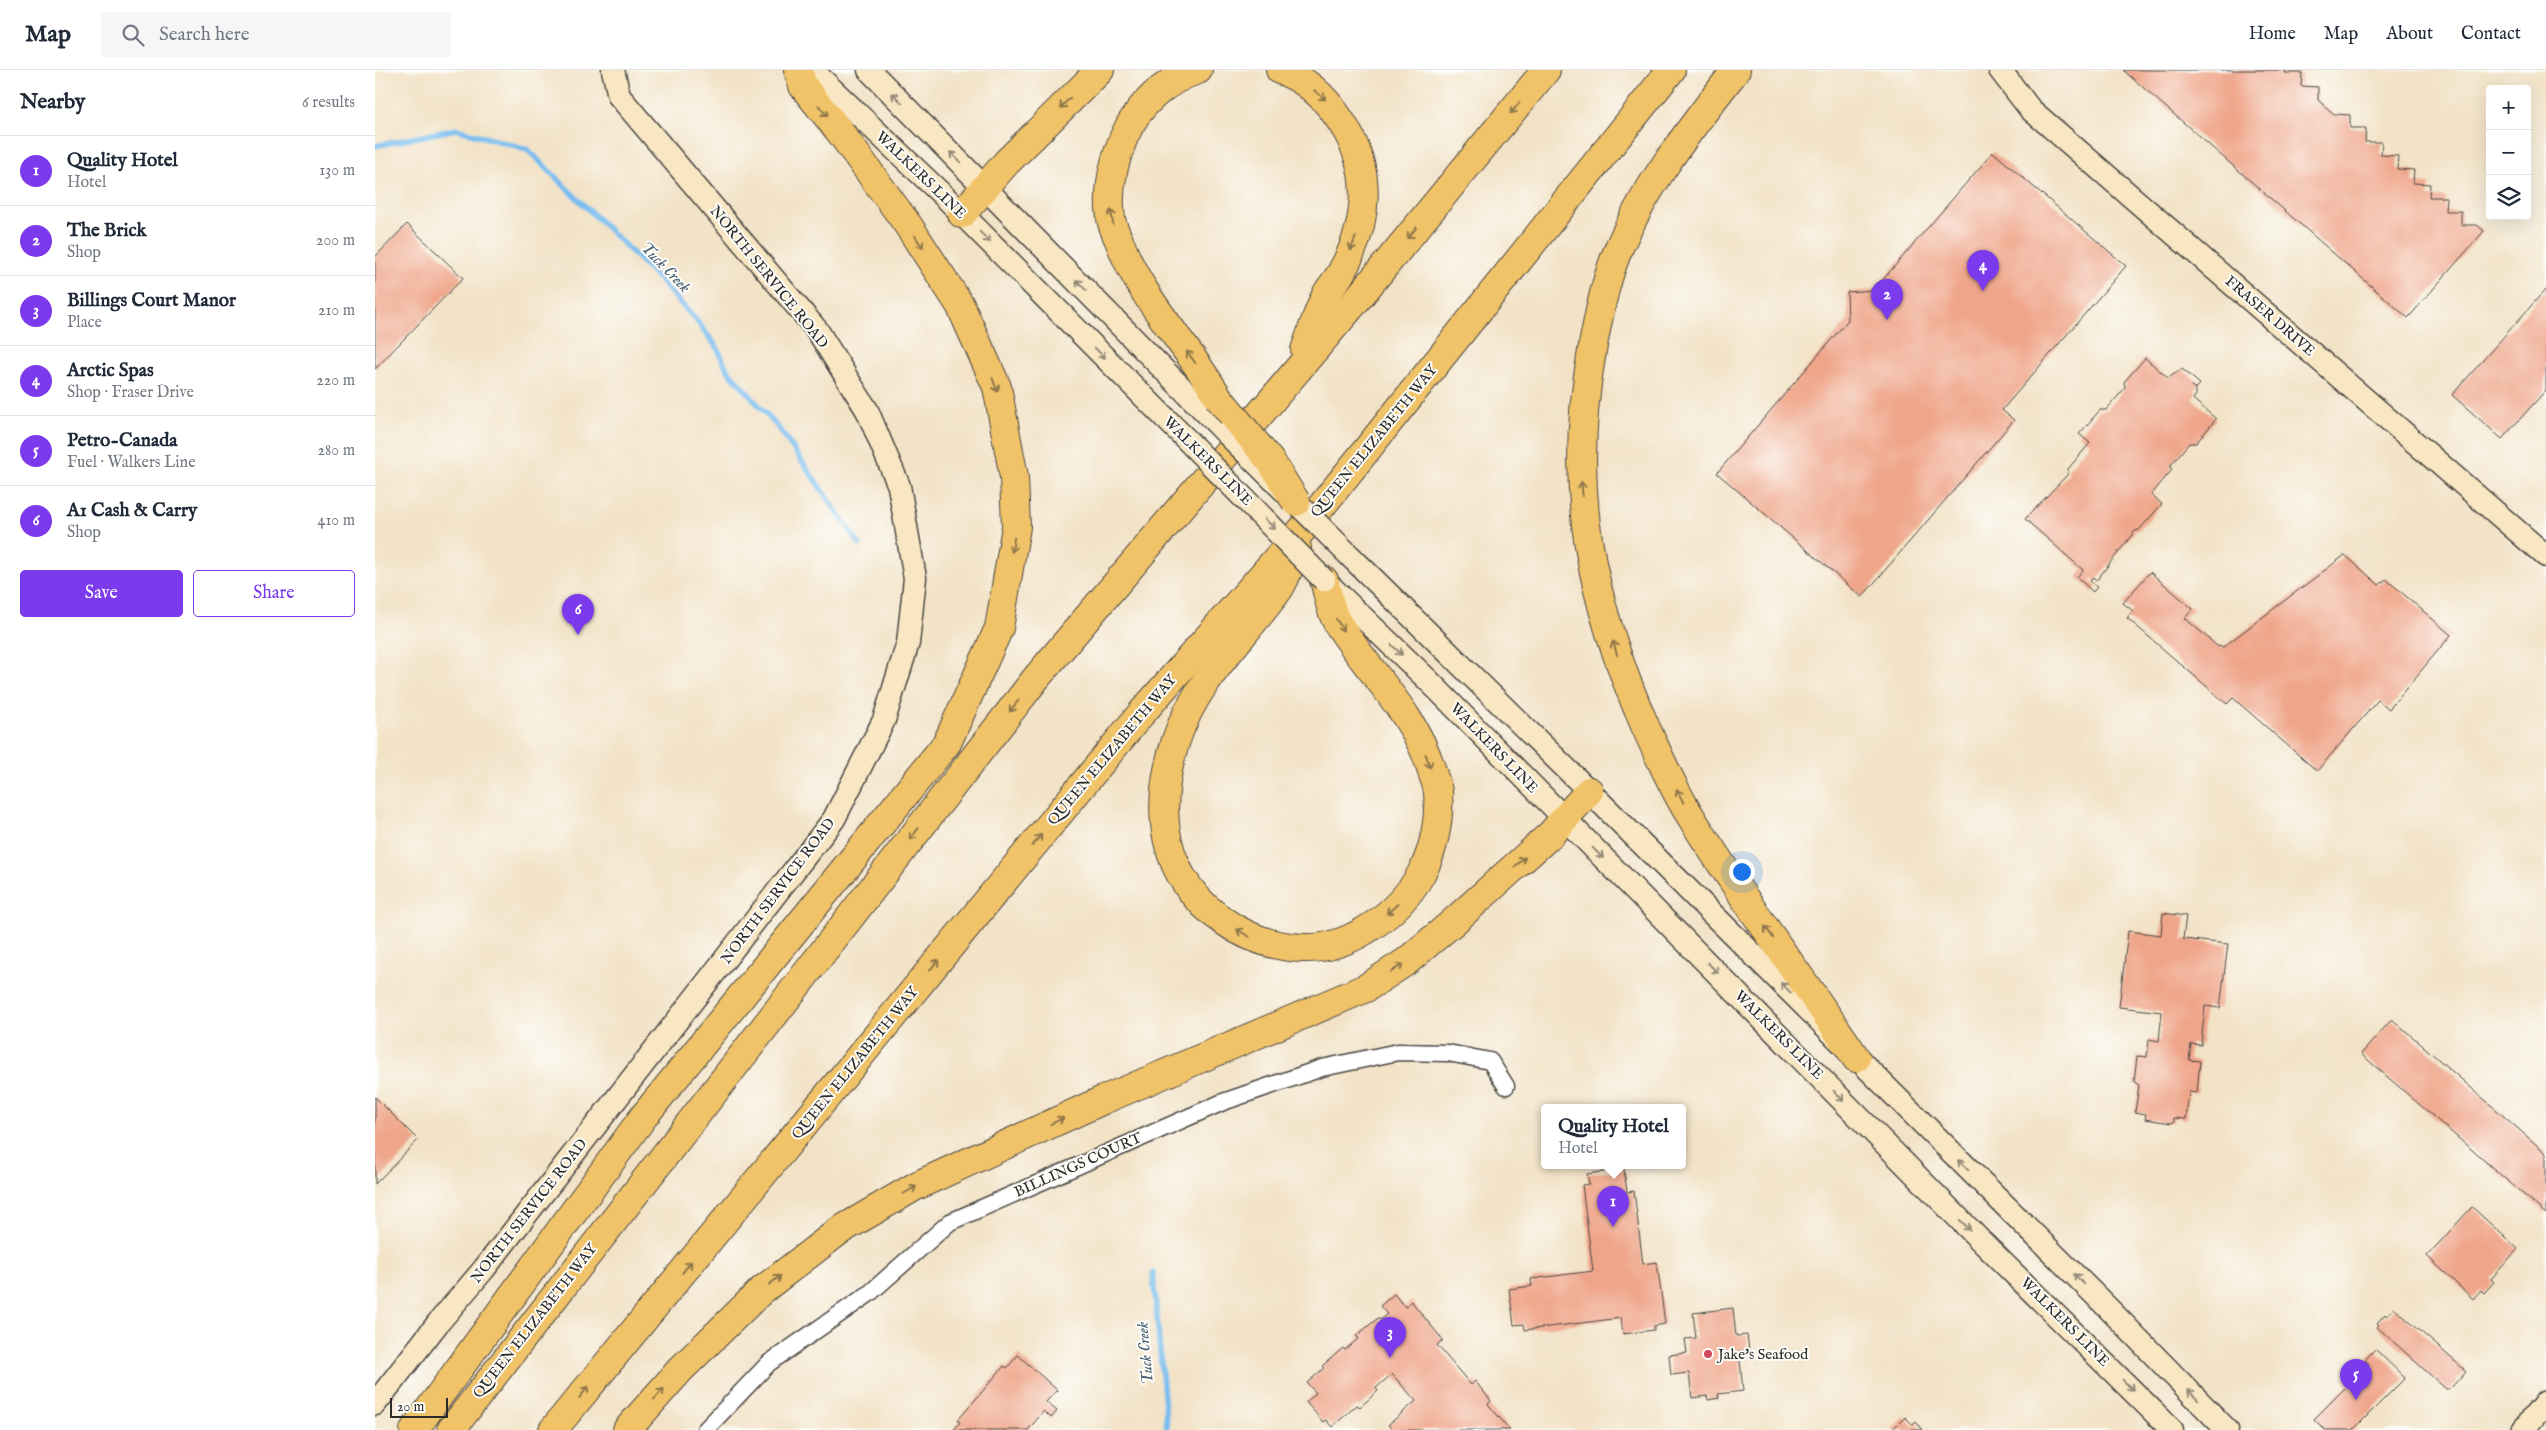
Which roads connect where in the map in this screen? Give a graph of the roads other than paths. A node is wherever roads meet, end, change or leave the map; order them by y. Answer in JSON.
{"nodes":[{"id":1,"x":613,"y":70,"type":"edge"},
{"id":2,"x":798,"y":70,"type":"edge"},
{"id":3,"x":812,"y":70,"type":"edge"},
{"id":4,"x":869,"y":70,"type":"edge"},
{"id":5,"x":1100,"y":70,"type":"edge"},
{"id":6,"x":1198,"y":70,"type":"edge"},
{"id":7,"x":1280,"y":70,"type":"edge"},
{"id":8,"x":1545,"y":70,"type":"edge"},
{"id":9,"x":1671,"y":70,"type":"edge"},
{"id":10,"x":1736,"y":70,"type":"edge"},
{"id":11,"x":2001,"y":70,"type":"edge"},
{"id":12,"x":985,"y":187,"type":"junction"},
{"id":13,"x":962,"y":214,"type":"junction"},
{"id":14,"x":1302,"y":513,"type":"junction"},
{"id":15,"x":2546,"y":556,"type":"edge"},
{"id":16,"x":1325,"y":580,"type":"junction"},
{"id":17,"x":1037,"y":676,"type":"junction"},
{"id":18,"x":1589,"y":791,"type":"junction"},
{"id":19,"x":1563,"y":818,"type":"junction"},
{"id":20,"x":1856,"y":1058,"type":"junction"},
{"id":21,"x":1506,"y":1086,"type":"dead end"},
{"id":22,"x":2546,"y":1402,"type":"edge"},
{"id":23,"x":375,"y":1404,"type":"edge"},
{"id":24,"x":414,"y":1430,"type":"edge"},
{"id":25,"x":451,"y":1430,"type":"edge"},
{"id":26,"x":553,"y":1430,"type":"edge"},
{"id":27,"x":627,"y":1430,"type":"edge"},
{"id":28,"x":705,"y":1430,"type":"edge"},
{"id":29,"x":2172,"y":1430,"type":"edge"},
{"id":30,"x":2227,"y":1430,"type":"edge"},
{"id":31,"x":2523,"y":1430,"type":"edge"}],
"edges":[{"from":1,"to":23,"type":"main road","name":"NORTH SERVICE ROAD"},
{"from":2,"to":24,"type":"highway","one_way":true},
{"from":3,"to":13,"type":"main road","name":"WALKERS LINE"},
{"from":12,"to":4,"type":"main road","one_way":true},
{"from":5,"to":12,"type":"highway","one_way":true},
{"from":14,"to":6,"type":"highway","one_way":true,"bridge":true},
{"from":7,"to":17,"type":"highway","one_way":true},
{"from":8,"to":17,"type":"highway","name":"QUEEN ELIZABETH WAY","one_way":true},
{"from":9,"to":14,"type":"highway","name":"QUEEN ELIZABETH WAY"},
{"from":20,"to":10,"type":"highway","one_way":true},
{"from":11,"to":15,"type":"main road","name":"FRASER DRIVE"},
{"from":12,"to":13,"type":"highway"},
{"from":14,"to":12,"type":"main road","one_way":true,"bridge":true},
{"from":13,"to":16,"type":"main road","name":"WALKERS LINE","one_way":true,"bridge":true},
{"from":16,"to":14,"type":"highway","one_way":true},
{"from":14,"to":18,"type":"main road","bridge":true},
{"from":26,"to":14,"type":"highway","name":"QUEEN ELIZABETH WAY","one_way":true},
{"from":16,"to":19,"type":"main road","name":"WALKERS LINE","one_way":true},
{"from":17,"to":25,"type":"highway","name":"QUEEN ELIZABETH WAY","one_way":true},
{"from":18,"to":19,"type":"highway"},
{"from":20,"to":18,"type":"main road","one_way":true},
{"from":27,"to":19,"type":"highway","one_way":true},
{"from":19,"to":29,"type":"main road","name":"WALKERS LINE","one_way":true},
{"from":30,"to":20,"type":"main road","one_way":true},
{"from":21,"to":28,"type":"street","name":"BILLINGS COURT"},
{"from":22,"to":31,"type":"main road"}]}
